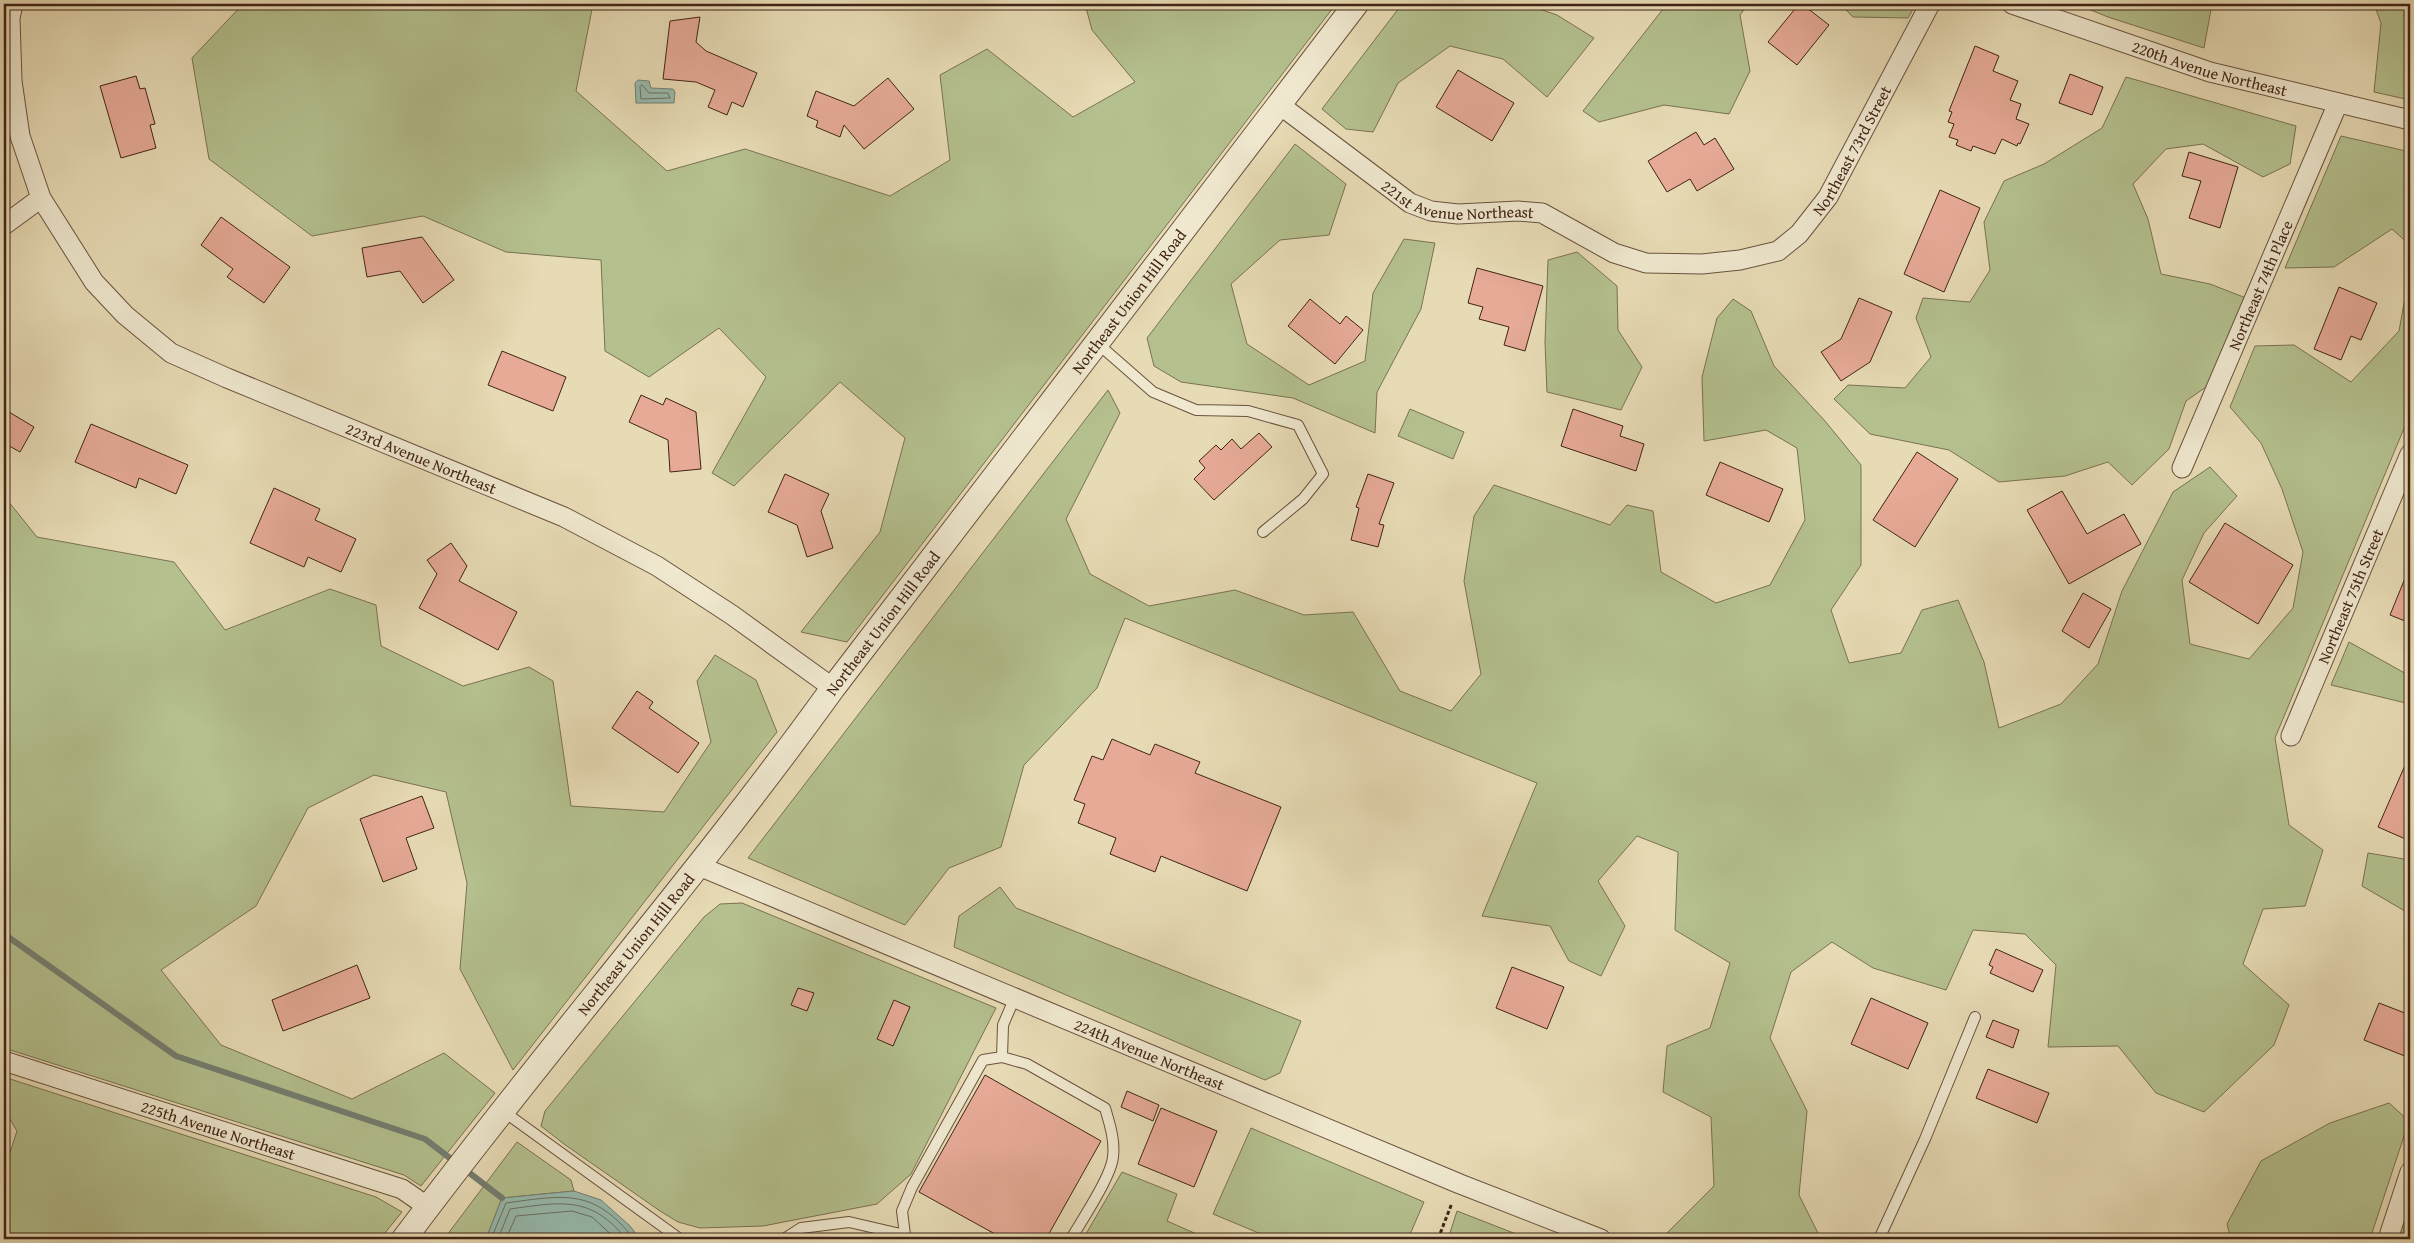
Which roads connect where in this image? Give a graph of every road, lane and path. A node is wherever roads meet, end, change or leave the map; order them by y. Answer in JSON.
{"nodes":[{"id":1,"x":13,"y":4,"type":"edge"},
{"id":2,"x":1356,"y":4,"type":"edge"},
{"id":3,"x":1930,"y":4,"type":"edge"},
{"id":4,"x":2012,"y":4,"type":"edge"},
{"id":5,"x":2338,"y":103,"type":"junction"},
{"id":6,"x":1280,"y":104,"type":"junction"},
{"id":7,"x":2410,"y":120,"type":"edge"},
{"id":8,"x":41,"y":198,"type":"junction"},
{"id":9,"x":4,"y":225,"type":"edge"},
{"id":10,"x":1740,"y":260,"type":"joint"},
{"id":11,"x":1097,"y":343,"type":"junction"},
{"id":12,"x":2410,"y":454,"type":"edge"},
{"id":13,"x":2182,"y":468,"type":"dead end"},
{"id":14,"x":1263,"y":532,"type":"dead end"},
{"id":15,"x":833,"y":688,"type":"junction"},
{"id":16,"x":2291,"y":736,"type":"dead end"},
{"id":17,"x":699,"y":866,"type":"junction"},
{"id":18,"x":1015,"y":998,"type":"junction"},
{"id":19,"x":1974,"y":1017,"type":"dead end"},
{"id":20,"x":1002,"y":1057,"type":"junction"},
{"id":21,"x":4,"y":1061,"type":"edge"},
{"id":22,"x":504,"y":1111,"type":"junction"},
{"id":23,"x":2410,"y":1172,"type":"edge"},
{"id":24,"x":1460,"y":1184,"type":"junction"},
{"id":25,"x":428,"y":1207,"type":"junction"},
{"id":26,"x":906,"y":1237,"type":"edge"},
{"id":27,"x":404,"y":1239,"type":"edge"},
{"id":28,"x":680,"y":1239,"type":"edge"},
{"id":29,"x":784,"y":1239,"type":"edge"},
{"id":30,"x":1071,"y":1239,"type":"edge"},
{"id":31,"x":1438,"y":1239,"type":"edge"},
{"id":32,"x":1601,"y":1239,"type":"edge"},
{"id":33,"x":1879,"y":1239,"type":"edge"},
{"id":34,"x":2388,"y":1239,"type":"edge"}],
"edges":[{"from":1,"to":8,"type":"street","name":"223rd Avenue Northeast"},
{"from":2,"to":6,"type":"street","name":"Northeast Union Hill Road"},
{"from":3,"to":10,"type":"street","name":"Northeast 73rd Street"},
{"from":4,"to":5,"type":"street","name":"220th Avenue Northeast"},
{"from":5,"to":7,"type":"street","name":"220th Avenue Northeast"},
{"from":5,"to":13,"type":"street","name":"Northeast 74th Place"},
{"from":6,"to":10,"type":"street","name":"221st Avenue Northeast"},
{"from":6,"to":11,"type":"street","name":"Northeast Union Hill Road"},
{"from":8,"to":9,"type":"street"},
{"from":8,"to":15,"type":"street","name":"223rd Avenue Northeast"},
{"from":11,"to":14,"type":"lane"},
{"from":11,"to":15,"type":"street","name":"Northeast Union Hill Road"},
{"from":12,"to":16,"type":"street","name":"Northeast 75th Street"},
{"from":15,"to":17,"type":"street","name":"Northeast Union Hill Road"},
{"from":17,"to":18,"type":"street","name":"224th Avenue Northeast"},
{"from":17,"to":22,"type":"street","name":"Northeast Union Hill Road"},
{"from":18,"to":20,"type":"lane"},
{"from":18,"to":24,"type":"street","name":"224th Avenue Northeast"},
{"from":19,"to":33,"type":"lane"},
{"from":20,"to":26,"type":"lane"},
{"from":20,"to":30,"type":"lane"},
{"from":21,"to":25,"type":"street","name":"225th Avenue Northeast"},
{"from":22,"to":25,"type":"street","name":"Northeast Union Hill Road"},
{"from":22,"to":28,"type":"lane"},
{"from":23,"to":34,"type":"street"},
{"from":24,"to":31,"type":"path"},
{"from":24,"to":32,"type":"street","name":"224th Avenue Northeast"},
{"from":25,"to":27,"type":"street","name":"Northeast Union Hill Road"},
{"from":26,"to":29,"type":"lane"}]}
